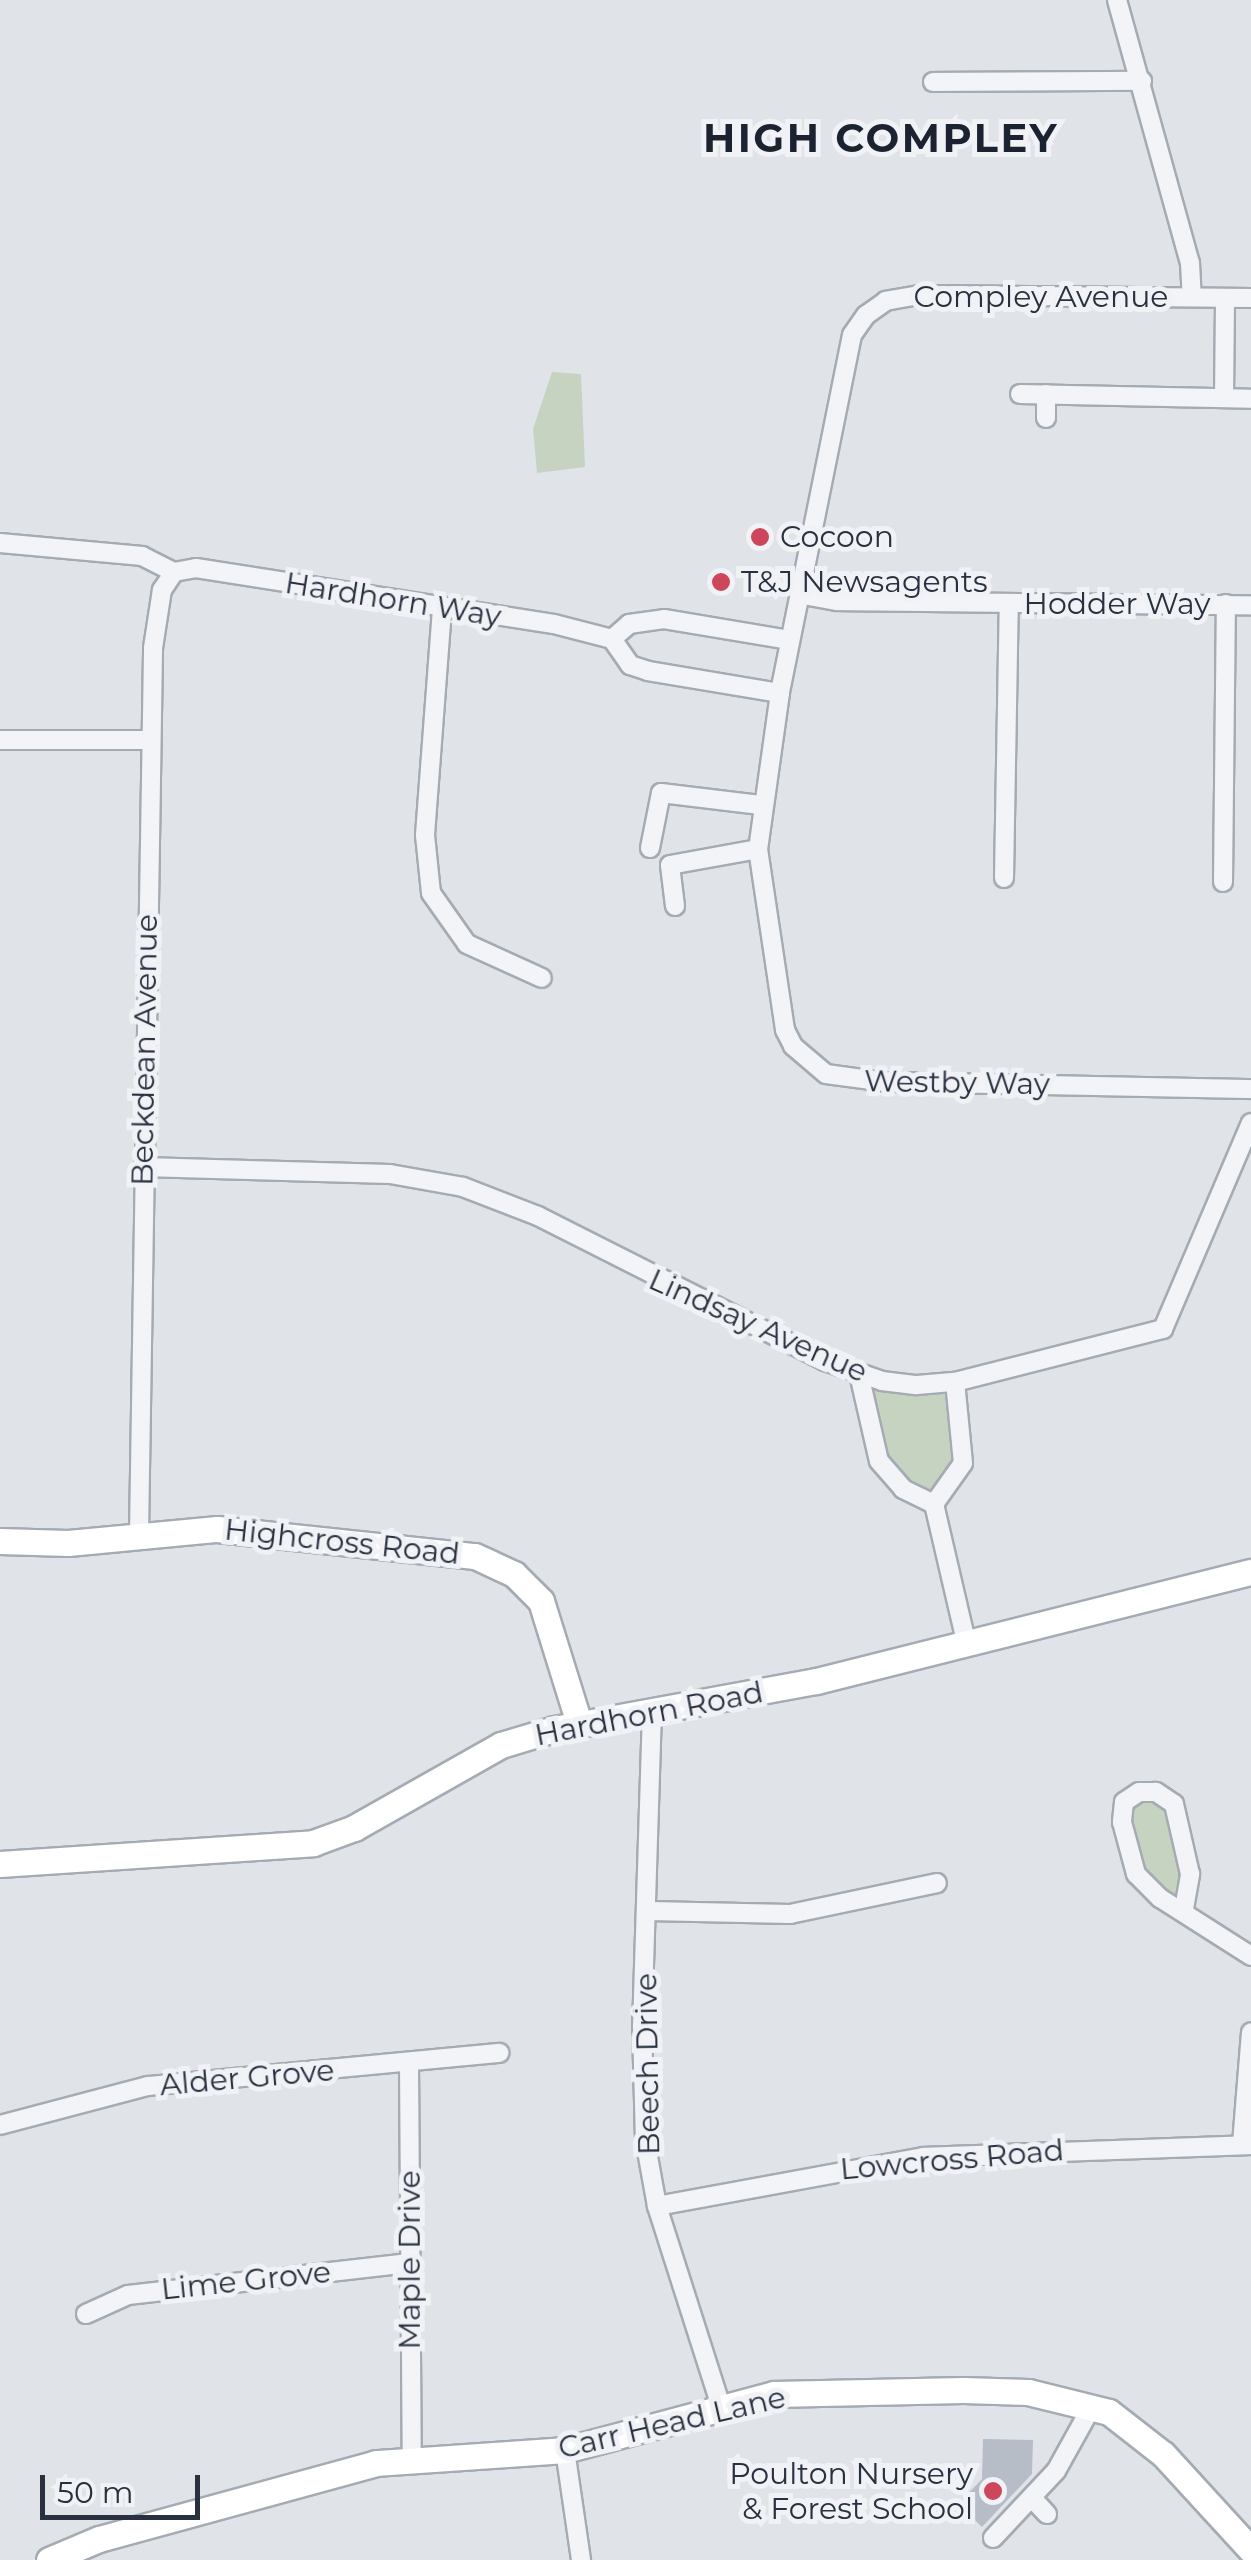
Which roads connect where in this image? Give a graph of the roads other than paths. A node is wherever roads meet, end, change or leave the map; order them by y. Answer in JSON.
{"nodes":[{"id":1,"x":1117,"y":0,"type":"edge"},
{"id":2,"x":933,"y":82,"type":"dead end"},
{"id":3,"x":1142,"y":82,"type":"junction"},
{"id":4,"x":1192,"y":297,"type":"junction"},
{"id":5,"x":1225,"y":298,"type":"junction"},
{"id":6,"x":1251,"y":298,"type":"edge"},
{"id":7,"x":1020,"y":394,"type":"dead end"},
{"id":8,"x":1046,"y":394,"type":"junction"},
{"id":9,"x":1224,"y":398,"type":"junction"},
{"id":10,"x":1251,"y":398,"type":"edge"},
{"id":11,"x":1046,"y":418,"type":"dead end"},
{"id":12,"x":0,"y":543,"type":"edge"},
{"id":13,"x":174,"y":572,"type":"junction"},
{"id":14,"x":803,"y":595,"type":"junction"},
{"id":15,"x":1010,"y":604,"type":"junction"},
{"id":16,"x":1226,"y":604,"type":"junction"},
{"id":17,"x":1251,"y":605,"type":"edge"},
{"id":18,"x":442,"y":609,"type":"junction"},
{"id":19,"x":612,"y":639,"type":"junction"},
{"id":20,"x":790,"y":640,"type":"junction"},
{"id":21,"x":780,"y":693,"type":"junction"},
{"id":22,"x":0,"y":740,"type":"edge"},
{"id":23,"x":150,"y":740,"type":"junction"},
{"id":24,"x":760,"y":805,"type":"junction"},
{"id":25,"x":650,"y":848,"type":"dead end"},
{"id":26,"x":758,"y":849,"type":"junction"},
{"id":27,"x":1004,"y":878,"type":"dead end"},
{"id":28,"x":1224,"y":882,"type":"dead end"},
{"id":29,"x":676,"y":906,"type":"dead end"},
{"id":30,"x":542,"y":978,"type":"dead end"},
{"id":31,"x":1251,"y":1089,"type":"edge"},
{"id":32,"x":1251,"y":1123,"type":"edge"},
{"id":33,"x":142,"y":1168,"type":"junction"},
{"id":34,"x":859,"y":1374,"type":"junction"},
{"id":35,"x":956,"y":1382,"type":"junction"},
{"id":36,"x":934,"y":1504,"type":"junction"},
{"id":37,"x":139,"y":1534,"type":"junction"},
{"id":38,"x":0,"y":1541,"type":"edge"},
{"id":39,"x":1251,"y":1572,"type":"edge"},
{"id":40,"x":966,"y":1641,"type":"junction"},
{"id":41,"x":652,"y":1711,"type":"junction"},
{"id":42,"x":579,"y":1723,"type":"junction"},
{"id":43,"x":0,"y":1864,"type":"edge"},
{"id":44,"x":937,"y":1883,"type":"dead end"},
{"id":45,"x":1184,"y":1908,"type":"junction"},
{"id":46,"x":649,"y":1911,"type":"junction"},
{"id":47,"x":1251,"y":1956,"type":"edge"},
{"id":48,"x":1251,"y":2032,"type":"edge"},
{"id":49,"x":499,"y":2053,"type":"dead end"},
{"id":50,"x":409,"y":2063,"type":"junction"},
{"id":51,"x":0,"y":2126,"type":"edge"},
{"id":52,"x":1246,"y":2145,"type":"edge"},
{"id":53,"x":657,"y":2206,"type":"junction"},
{"id":54,"x":410,"y":2263,"type":"junction"},
{"id":55,"x":86,"y":2314,"type":"dead end"},
{"id":56,"x":721,"y":2406,"type":"junction"},
{"id":57,"x":1092,"y":2406,"type":"junction"},
{"id":58,"x":565,"y":2450,"type":"junction"},
{"id":59,"x":412,"y":2458,"type":"junction"},
{"id":60,"x":1032,"y":2498,"type":"junction"},
{"id":61,"x":1047,"y":2514,"type":"dead end"},
{"id":62,"x":993,"y":2538,"type":"dead end"},
{"id":63,"x":1251,"y":2550,"type":"edge"},
{"id":64,"x":50,"y":2560,"type":"edge"},
{"id":65,"x":581,"y":2560,"type":"edge"}],
"edges":[{"from":1,"to":3,"type":"street"},
{"from":2,"to":3,"type":"street"},
{"from":3,"to":4,"type":"street"},
{"from":4,"to":5,"type":"street","name":"Compley Avenue"},
{"from":4,"to":14,"type":"street","name":"Compley Avenue"},
{"from":5,"to":6,"type":"street","name":"Compley Avenue"},
{"from":5,"to":9,"type":"street"},
{"from":7,"to":8,"type":"street"},
{"from":8,"to":9,"type":"street"},
{"from":8,"to":11,"type":"street"},
{"from":9,"to":10,"type":"street"},
{"from":12,"to":13,"type":"street","name":"Hardhorn Way"},
{"from":13,"to":18,"type":"street","name":"Hardhorn Way"},
{"from":13,"to":23,"type":"street","name":"Beckdean Avenue"},
{"from":14,"to":15,"type":"street","name":"Hodder Way"},
{"from":14,"to":20,"type":"street","name":"Compley Avenue"},
{"from":15,"to":16,"type":"street","name":"Hodder Way"},
{"from":15,"to":27,"type":"street"},
{"from":16,"to":17,"type":"street","name":"Hodder Way"},
{"from":16,"to":28,"type":"street"},
{"from":18,"to":19,"type":"street","name":"Hardhorn Way"},
{"from":18,"to":30,"type":"street"},
{"from":19,"to":20,"type":"street"},
{"from":19,"to":21,"type":"street","name":"Hardhorn Way"},
{"from":20,"to":21,"type":"street","name":"Compley Avenue"},
{"from":21,"to":24,"type":"street","name":"Westby Way"},
{"from":22,"to":23,"type":"street"},
{"from":23,"to":33,"type":"street","name":"Beckdean Avenue"},
{"from":24,"to":25,"type":"street"},
{"from":24,"to":26,"type":"street","name":"Westby Way"},
{"from":26,"to":29,"type":"street"},
{"from":26,"to":31,"type":"street","name":"Westby Way"},
{"from":32,"to":35,"type":"street","name":"Lindsay Avenue"},
{"from":33,"to":34,"type":"street","name":"Lindsay Avenue"},
{"from":33,"to":37,"type":"street","name":"Beckdean Avenue"},
{"from":34,"to":35,"type":"street","name":"Lindsay Avenue"},
{"from":34,"to":36,"type":"street"},
{"from":35,"to":36,"type":"street"},
{"from":36,"to":40,"type":"street"},
{"from":37,"to":38,"type":"street","name":"Highcross Road"},
{"from":37,"to":42,"type":"street","name":"Highcross Road"},
{"from":39,"to":40,"type":"street","name":"Hardhorn Road"},
{"from":40,"to":41,"type":"street","name":"Hardhorn Road"},
{"from":41,"to":42,"type":"street","name":"Hardhorn Road"},
{"from":41,"to":46,"type":"street","name":"Beech Drive"},
{"from":42,"to":43,"type":"street","name":"Hardhorn Road"},
{"from":44,"to":46,"type":"street"},
{"from":45,"to":45,"type":"street"},
{"from":45,"to":47,"type":"street"},
{"from":46,"to":53,"type":"street","name":"Beech Drive"},
{"from":48,"to":52,"type":"street"},
{"from":49,"to":50,"type":"street","name":"Alder Grove"},
{"from":50,"to":51,"type":"street","name":"Alder Grove"},
{"from":50,"to":54,"type":"street","name":"Maple Drive"},
{"from":52,"to":53,"type":"street","name":"Lowcross Road"},
{"from":53,"to":56,"type":"street","name":"Beech Drive"},
{"from":54,"to":55,"type":"street","name":"Lime Grove"},
{"from":54,"to":59,"type":"street","name":"Maple Drive"},
{"from":56,"to":57,"type":"street","name":"Carr Head Lane"},
{"from":56,"to":58,"type":"street","name":"Carr Head Lane"},
{"from":57,"to":60,"type":"street"},
{"from":57,"to":63,"type":"street","name":"Carr Head Lane"},
{"from":58,"to":59,"type":"street","name":"Carr Head Lane"},
{"from":58,"to":65,"type":"street"},
{"from":59,"to":64,"type":"street","name":"Carr Head Lane"},
{"from":60,"to":61,"type":"street"},
{"from":60,"to":62,"type":"street"}]}
